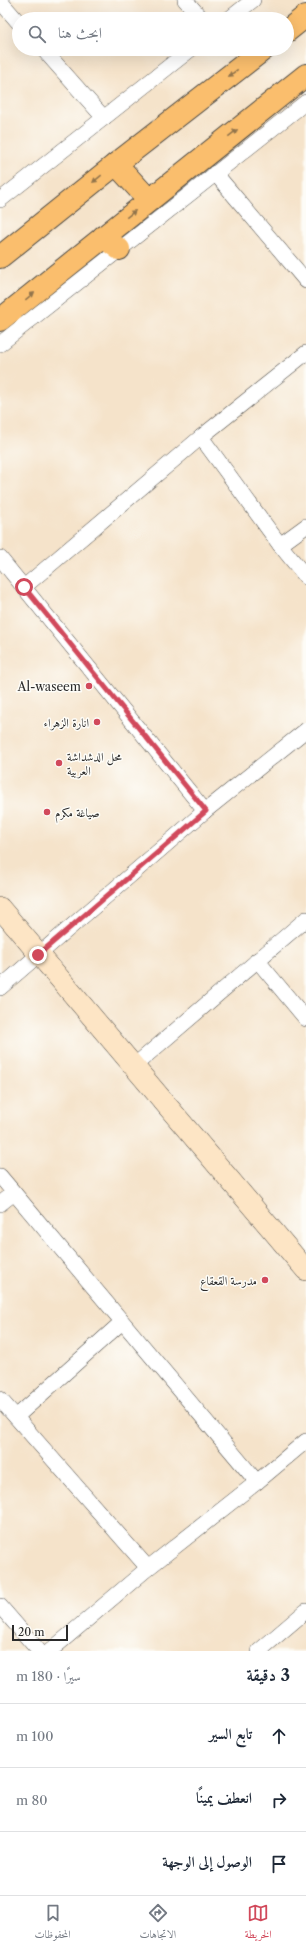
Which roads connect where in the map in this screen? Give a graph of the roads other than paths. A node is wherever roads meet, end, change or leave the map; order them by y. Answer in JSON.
{"nodes":[{"id":1,"x":185,"y":0,"type":"edge"},
{"id":2,"x":253,"y":0,"type":"edge"},
{"id":3,"x":0,"y":1,"type":"edge"},
{"id":4,"x":196,"y":12,"type":"edge"},
{"id":5,"x":238,"y":12,"type":"edge"},
{"id":6,"x":12,"y":15,"type":"edge"},
{"id":7,"x":306,"y":16,"type":"edge"},
{"id":8,"x":294,"y":25,"type":"edge"},
{"id":9,"x":49,"y":56,"type":"edge"},
{"id":10,"x":182,"y":56,"type":"edge"},
{"id":11,"x":255,"y":56,"type":"edge"},
{"id":12,"x":306,"y":75,"type":"edge"},
{"id":13,"x":306,"y":102,"type":"edge"},
{"id":14,"x":104,"y":118,"type":"junction"},
{"id":15,"x":116,"y":164,"type":"junction"},
{"id":16,"x":215,"y":173,"type":"junction"},
{"id":17,"x":0,"y":200,"type":"edge"},
{"id":18,"x":149,"y":200,"type":"junction"},
{"id":19,"x":111,"y":243,"type":"junction"},
{"id":20,"x":0,"y":257,"type":"edge"},
{"id":21,"x":306,"y":281,"type":"edge"},
{"id":22,"x":0,"y":320,"type":"edge"},
{"id":23,"x":0,"y":344,"type":"edge"},
{"id":24,"x":306,"y":353,"type":"edge"},
{"id":25,"x":201,"y":437,"type":"junction"},
{"id":26,"x":306,"y":526,"type":"edge"},
{"id":27,"x":280,"y":545,"type":"junction"},
{"id":28,"x":0,"y":558,"type":"edge"},
{"id":29,"x":306,"y":577,"type":"edge"},
{"id":30,"x":24,"y":587,"type":"junction"},
{"id":31,"x":306,"y":730,"type":"edge"},
{"id":32,"x":206,"y":811,"type":"junction"},
{"id":33,"x":0,"y":908,"type":"edge"},
{"id":34,"x":306,"y":919,"type":"edge"},
{"id":35,"x":38,"y":955,"type":"junction"},
{"id":36,"x":257,"y":960,"type":"junction"},
{"id":37,"x":0,"y":988,"type":"edge"},
{"id":38,"x":306,"y":1019,"type":"edge"},
{"id":39,"x":134,"y":1066,"type":"junction"},
{"id":40,"x":0,"y":1176,"type":"edge"},
{"id":41,"x":14,"y":1193,"type":"junction"},
{"id":42,"x":0,"y":1204,"type":"edge"},
{"id":43,"x":306,"y":1270,"type":"edge"},
{"id":44,"x":122,"y":1322,"type":"junction"},
{"id":45,"x":0,"y":1399,"type":"edge"},
{"id":46,"x":16,"y":1417,"type":"junction"},
{"id":47,"x":306,"y":1441,"type":"edge"},
{"id":48,"x":257,"y":1482,"type":"junction"},
{"id":49,"x":148,"y":1568,"type":"junction"},
{"id":50,"x":0,"y":1606,"type":"edge"},
{"id":51,"x":306,"y":1611,"type":"edge"},
{"id":52,"x":39,"y":1651,"type":"edge"},
{"id":53,"x":50,"y":1651,"type":"edge"},
{"id":54,"x":259,"y":1651,"type":"edge"}],
"edges":[{"from":1,"to":4,"type":"street"},
{"from":2,"to":5,"type":"street"},
{"from":3,"to":6,"type":"street"},
{"from":7,"to":8,"type":"main road"},
{"from":9,"to":14,"type":"street"},
{"from":10,"to":14,"type":"street"},
{"from":11,"to":15,"type":"main road","one_way":true},
{"from":18,"to":12,"type":"main road","one_way":true},
{"from":13,"to":16,"type":"street"},
{"from":14,"to":17,"type":"street"},
{"from":15,"to":18,"type":"main road"},
{"from":15,"to":20,"type":"main road","one_way":true},
{"from":16,"to":19,"type":"street"},
{"from":16,"to":21,"type":"street"},
{"from":19,"to":18,"type":"main road","one_way":true},
{"from":22,"to":19,"type":"main road","one_way":true},
{"from":19,"to":23,"type":"street"},
{"from":24,"to":25,"type":"street"},
{"from":25,"to":27,"type":"street"},
{"from":25,"to":30,"type":"street"},
{"from":26,"to":27,"type":"street"},
{"from":27,"to":29,"type":"street"},
{"from":28,"to":30,"type":"street"},
{"from":30,"to":32,"type":"street"},
{"from":31,"to":32,"type":"street"},
{"from":32,"to":35,"type":"street"},
{"from":33,"to":35,"type":"street"},
{"from":34,"to":36,"type":"street"},
{"from":35,"to":37,"type":"street"},
{"from":35,"to":39,"type":"street"},
{"from":36,"to":38,"type":"street"},
{"from":36,"to":39,"type":"street"},
{"from":39,"to":43,"type":"street"},
{"from":40,"to":41,"type":"street"},
{"from":41,"to":42,"type":"street"},
{"from":41,"to":44,"type":"street"},
{"from":44,"to":46,"type":"street"},
{"from":44,"to":48,"type":"street"},
{"from":45,"to":46,"type":"street"},
{"from":46,"to":49,"type":"street"},
{"from":47,"to":48,"type":"street"},
{"from":48,"to":49,"type":"street"},
{"from":49,"to":53,"type":"street"},
{"from":50,"to":52,"type":"street"},
{"from":51,"to":54,"type":"street"}]}
